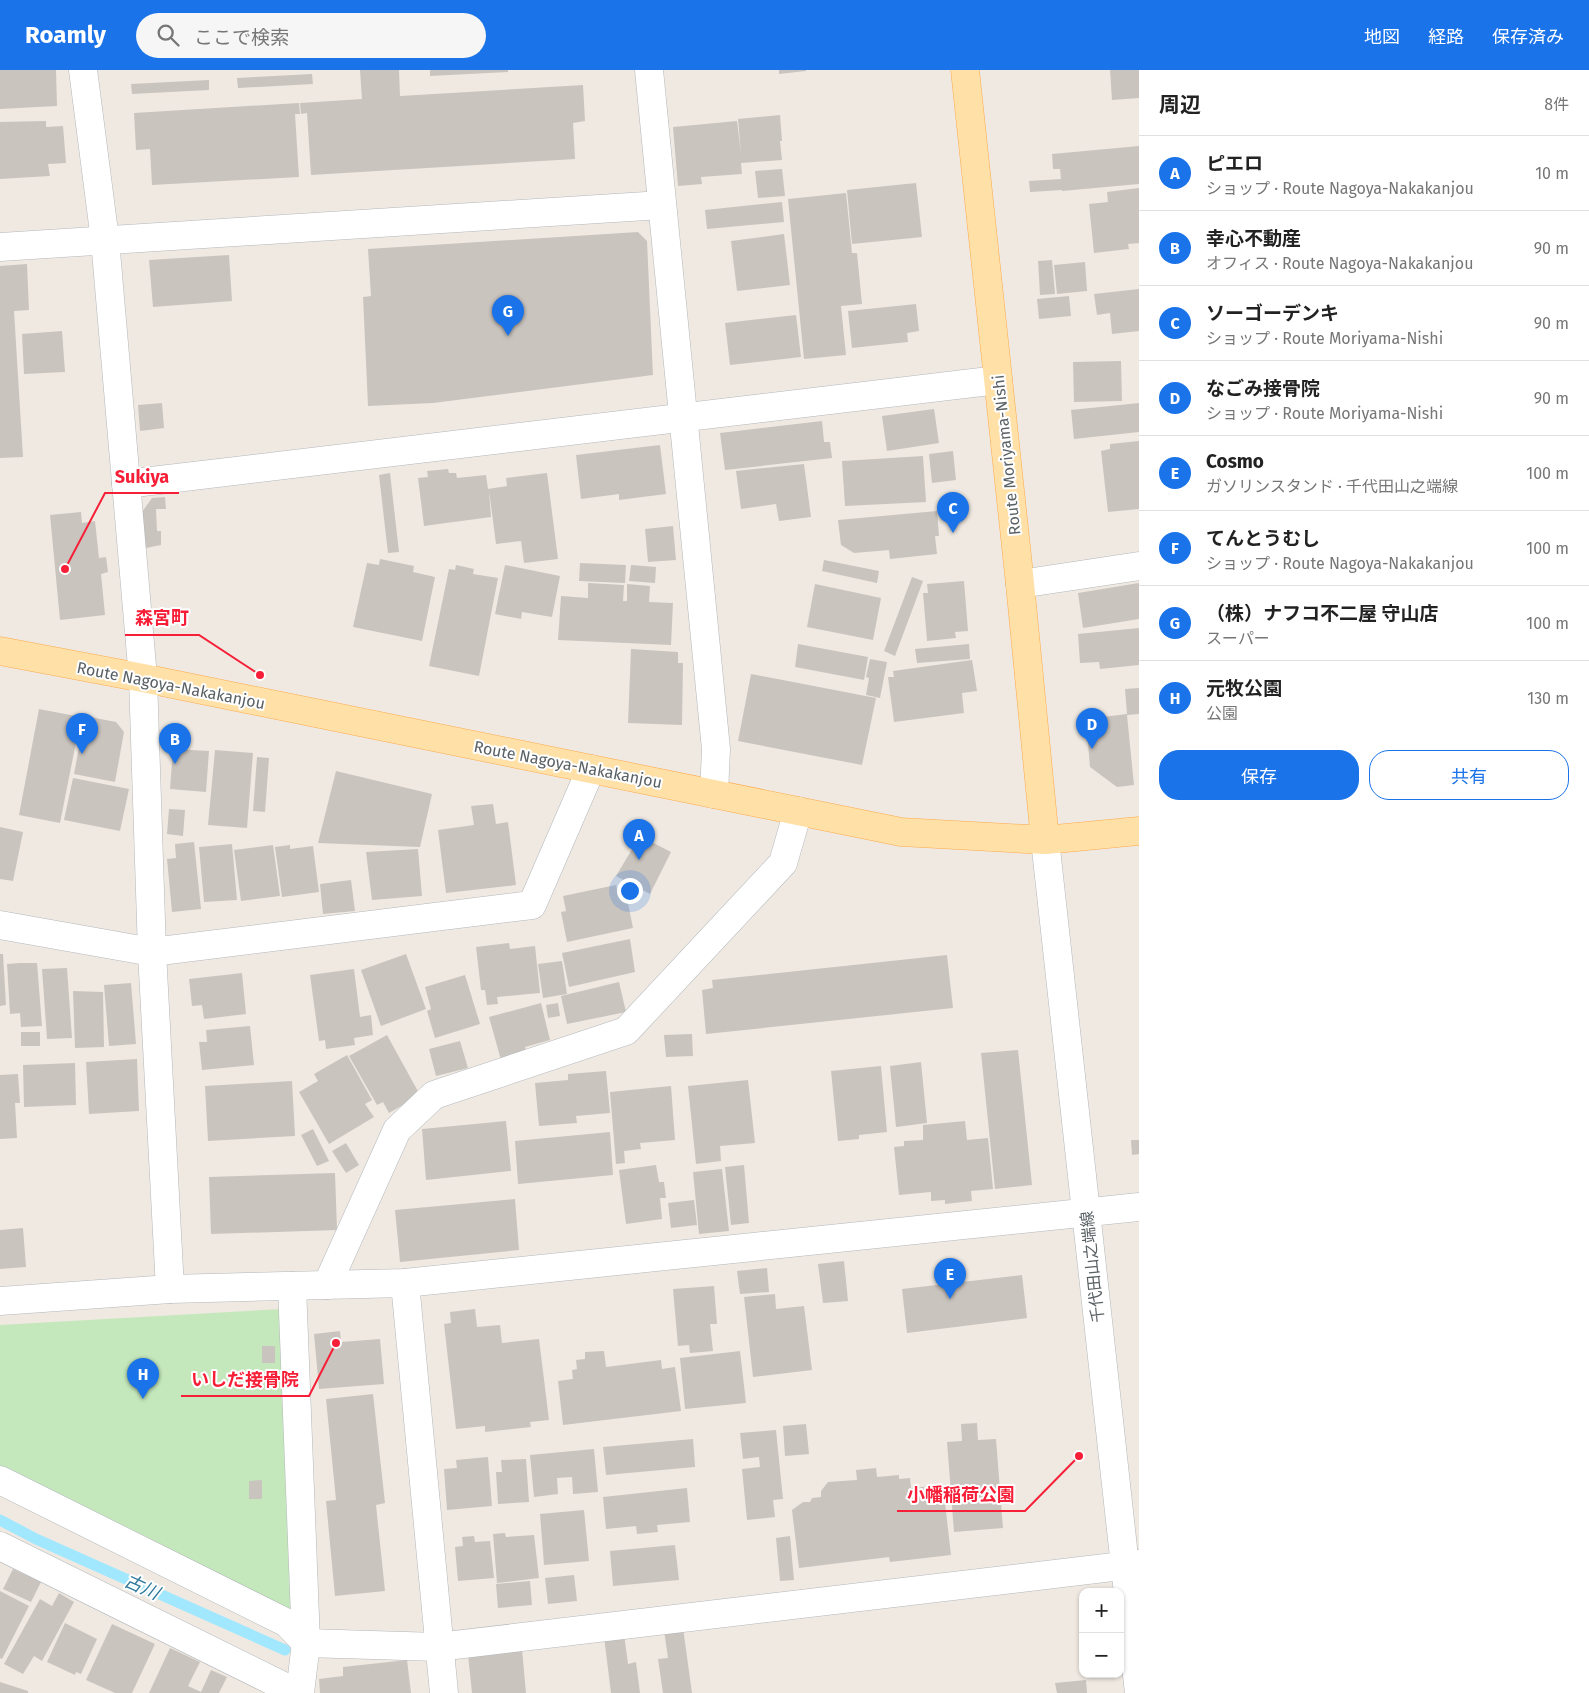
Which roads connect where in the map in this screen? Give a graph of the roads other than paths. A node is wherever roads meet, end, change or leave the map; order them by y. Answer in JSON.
{"nodes":[{"id":1,"x":83,"y":70,"type":"edge"},
{"id":2,"x":648,"y":70,"type":"edge"},
{"id":3,"x":965,"y":70,"type":"edge"},
{"id":4,"x":662,"y":205,"type":"junction"},
{"id":5,"x":105,"y":240,"type":"junction"},
{"id":6,"x":0,"y":247,"type":"edge"},
{"id":7,"x":998,"y":380,"type":"junction"},
{"id":8,"x":683,"y":418,"type":"junction"},
{"id":9,"x":126,"y":484,"type":"junction"},
{"id":10,"x":1139,"y":566,"type":"edge"},
{"id":11,"x":1020,"y":584,"type":"junction"},
{"id":12,"x":0,"y":652,"type":"edge"},
{"id":13,"x":143,"y":678,"type":"junction"},
{"id":14,"x":591,"y":769,"type":"junction"},
{"id":15,"x":714,"y":794,"type":"junction"},
{"id":16,"x":798,"y":811,"type":"junction"},
{"id":17,"x":1139,"y":831,"type":"edge"},
{"id":18,"x":1045,"y":840,"type":"junction"},
{"id":19,"x":0,"y":925,"type":"edge"},
{"id":20,"x":152,"y":952,"type":"junction"},
{"id":21,"x":1139,"y":1207,"type":"edge"},
{"id":22,"x":1086,"y":1212,"type":"junction"},
{"id":23,"x":405,"y":1283,"type":"junction"},
{"id":24,"x":327,"y":1285,"type":"junction"},
{"id":25,"x":292,"y":1286,"type":"junction"},
{"id":26,"x":170,"y":1289,"type":"junction"},
{"id":27,"x":0,"y":1301,"type":"edge"},
{"id":28,"x":0,"y":1480,"type":"edge"},
{"id":29,"x":0,"y":1546,"type":"edge"},
{"id":30,"x":1132,"y":1564,"type":"edge"},
{"id":31,"x":306,"y":1643,"type":"junction"},
{"id":32,"x":438,"y":1647,"type":"junction"},
{"id":33,"x":298,"y":1693,"type":"edge"},
{"id":34,"x":444,"y":1693,"type":"edge"},
{"id":35,"x":1139,"y":1693,"type":"edge"}],
"edges":[{"from":1,"to":5,"type":"street"},
{"from":2,"to":4,"type":"street"},
{"from":3,"to":7,"type":"main road","name":"Route Moriyama-Nishi"},
{"from":4,"to":5,"type":"street"},
{"from":4,"to":8,"type":"street"},
{"from":5,"to":6,"type":"street"},
{"from":5,"to":9,"type":"street"},
{"from":7,"to":8,"type":"street"},
{"from":7,"to":11,"type":"main road","name":"Route Moriyama-Nishi"},
{"from":8,"to":9,"type":"street"},
{"from":8,"to":15,"type":"street"},
{"from":9,"to":13,"type":"street"},
{"from":10,"to":11,"type":"street"},
{"from":11,"to":18,"type":"main road","name":"Route Moriyama-Nishi"},
{"from":12,"to":13,"type":"main road","name":"Route Nagoya-Nakakanjou"},
{"from":13,"to":14,"type":"main road","name":"Route Nagoya-Nakakanjou"},
{"from":13,"to":20,"type":"street"},
{"from":14,"to":15,"type":"main road","name":"Route Nagoya-Nakakanjou"},
{"from":14,"to":20,"type":"street"},
{"from":15,"to":16,"type":"main road","name":"Route Nagoya-Nakakanjou"},
{"from":16,"to":18,"type":"main road","name":"Route Nagoya-Nakakanjou"},
{"from":16,"to":24,"type":"street"},
{"from":17,"to":18,"type":"main road","name":"Route Nagoya-Nakakanjou"},
{"from":18,"to":22,"type":"street","name":"千代田山之端線"},
{"from":19,"to":20,"type":"street"},
{"from":20,"to":26,"type":"street"},
{"from":21,"to":22,"type":"street"},
{"from":22,"to":23,"type":"street"},
{"from":22,"to":30,"type":"street","name":"千代田山之端線"},
{"from":23,"to":24,"type":"street"},
{"from":23,"to":32,"type":"street"},
{"from":24,"to":25,"type":"street"},
{"from":25,"to":26,"type":"street"},
{"from":25,"to":31,"type":"street"},
{"from":26,"to":27,"type":"street"},
{"from":28,"to":31,"type":"street"},
{"from":29,"to":33,"type":"street"},
{"from":30,"to":32,"type":"street"},
{"from":30,"to":35,"type":"street","name":"千代田山之端線"},
{"from":31,"to":32,"type":"street"},
{"from":31,"to":33,"type":"street"},
{"from":32,"to":34,"type":"street"}]}
